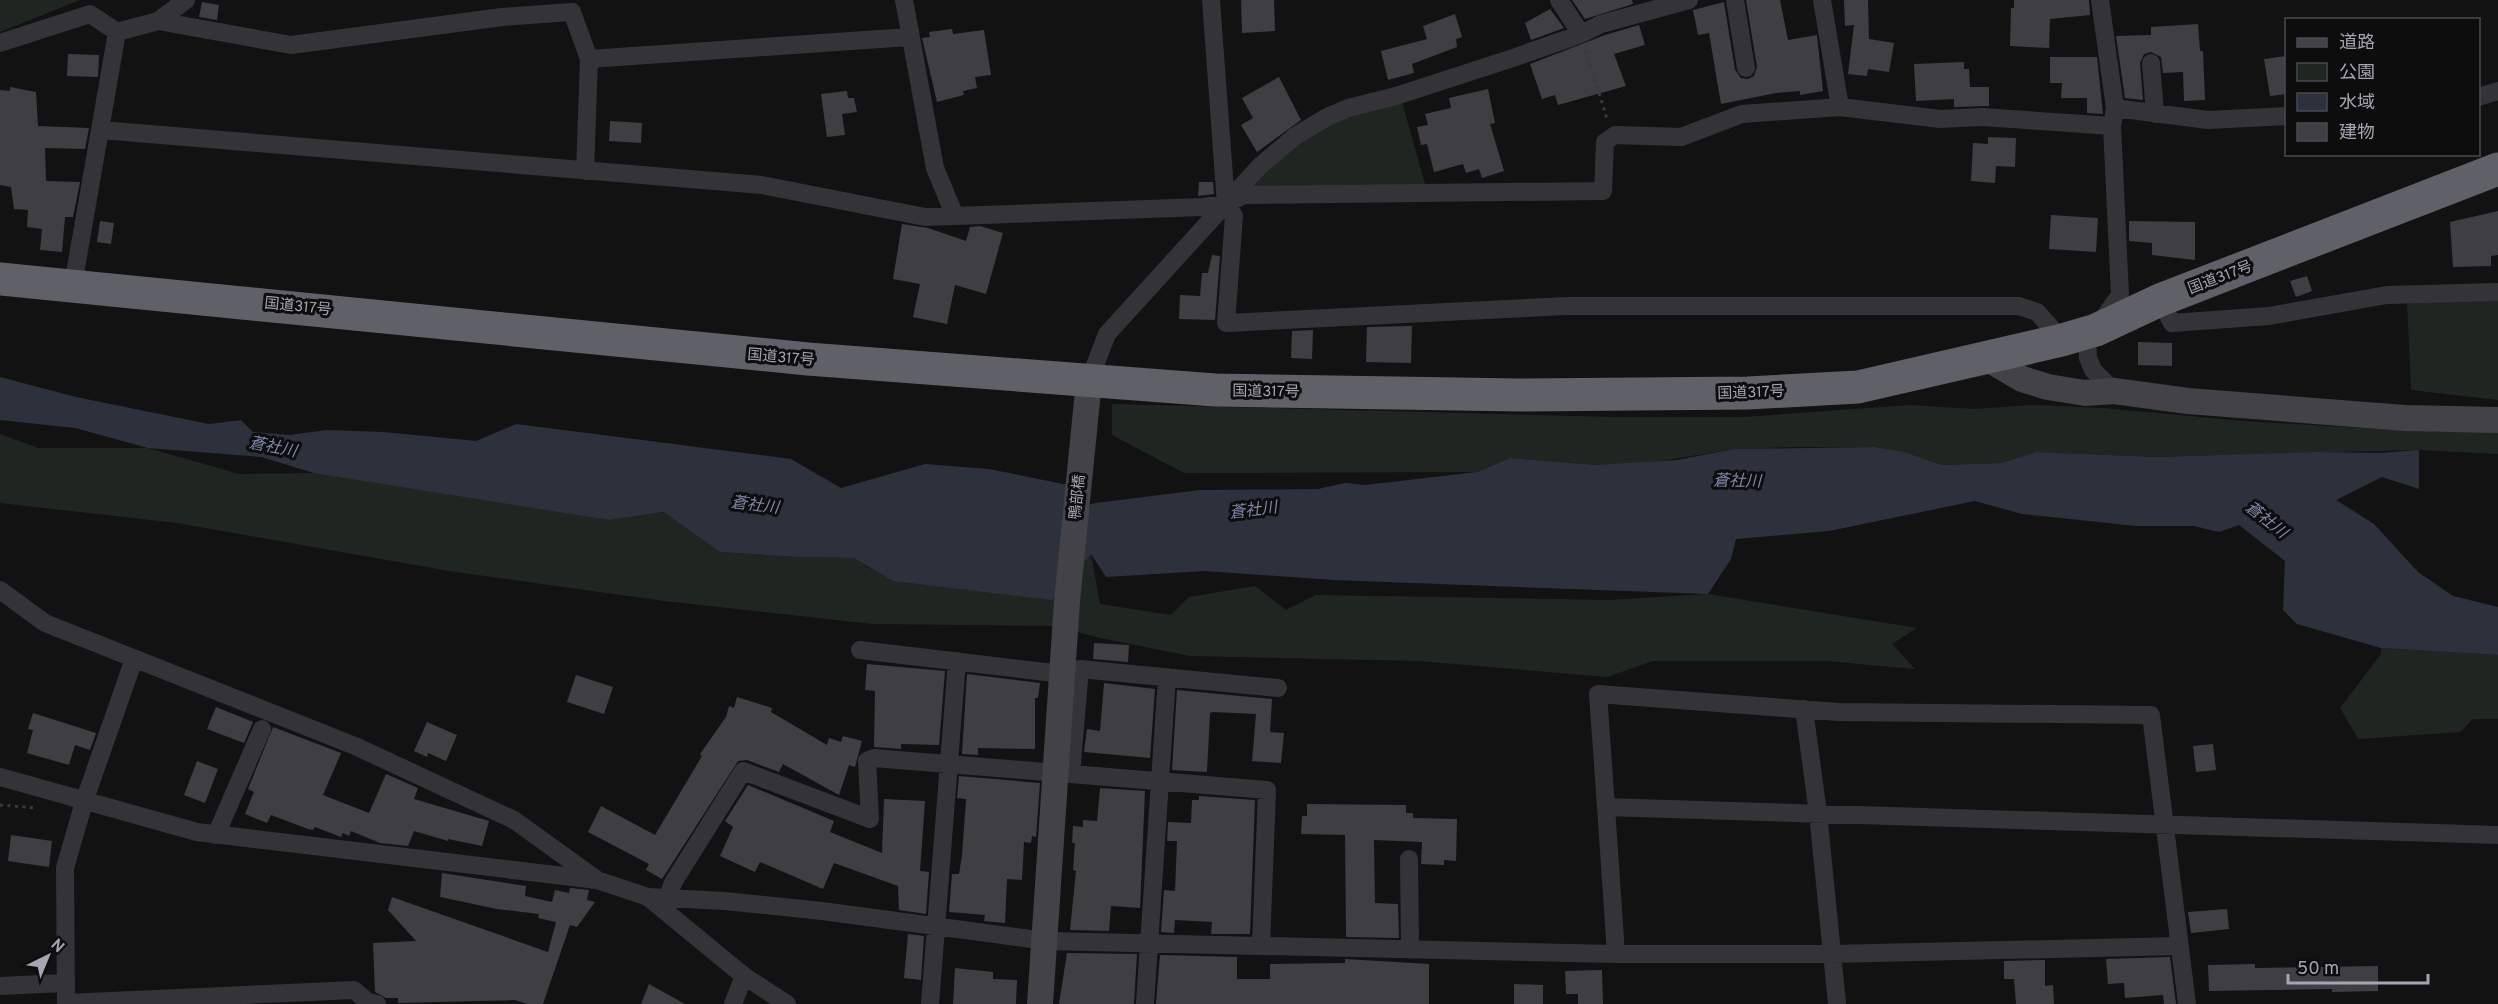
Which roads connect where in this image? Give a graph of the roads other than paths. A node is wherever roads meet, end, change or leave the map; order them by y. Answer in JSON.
{"nodes":[{"id":1,"x":186,"y":0,"type":"edge"},
{"id":2,"x":904,"y":0,"type":"edge"},
{"id":3,"x":1211,"y":0,"type":"edge"},
{"id":4,"x":1559,"y":0,"type":"edge"},
{"id":5,"x":1689,"y":0,"type":"edge"},
{"id":6,"x":1736,"y":0,"type":"edge"},
{"id":7,"x":1822,"y":0,"type":"edge"},
{"id":8,"x":2100,"y":0,"type":"edge"},
{"id":9,"x":558,"y":6,"type":"edge"},
{"id":10,"x":158,"y":21,"type":"junction"},
{"id":11,"x":117,"y":32,"type":"junction"},
{"id":12,"x":1581,"y":34,"type":"junction"},
{"id":13,"x":909,"y":38,"type":"junction"},
{"id":14,"x":0,"y":43,"type":"edge"},
{"id":15,"x":589,"y":59,"type":"junction"},
{"id":16,"x":2151,"y":63,"type":"dead end"},
{"id":17,"x":1746,"y":68,"type":"dead end"},
{"id":18,"x":2498,"y":91,"type":"edge"},
{"id":19,"x":2480,"y":96,"type":"edge"},
{"id":20,"x":1840,"y":107,"type":"junction"},
{"id":21,"x":2154,"y":114,"type":"junction"},
{"id":22,"x":2285,"y":116,"type":"edge"},
{"id":23,"x":2114,"y":117,"type":"junction"},
{"id":24,"x":101,"y":130,"type":"junction"},
{"id":25,"x":2498,"y":169,"type":"edge"},
{"id":26,"x":585,"y":171,"type":"junction"},
{"id":27,"x":1226,"y":204,"type":"junction"},
{"id":28,"x":954,"y":214,"type":"junction"},
{"id":29,"x":0,"y":279,"type":"edge"},
{"id":30,"x":73,"y":285,"type":"junction"},
{"id":31,"x":2498,"y":292,"type":"edge"},
{"id":32,"x":2160,"y":300,"type":"junction"},
{"id":33,"x":2096,"y":330,"type":"junction"},
{"id":34,"x":2062,"y":340,"type":"junction"},
{"id":35,"x":1988,"y":359,"type":"junction"},
{"id":36,"x":1088,"y":387,"type":"junction"},
{"id":37,"x":2114,"y":391,"type":"junction"},
{"id":38,"x":2498,"y":420,"type":"edge"},
{"id":39,"x":0,"y":590,"type":"edge"},
{"id":40,"x":861,"y":650,"type":"dead end"},
{"id":41,"x":134,"y":659,"type":"junction"},
{"id":42,"x":957,"y":661,"type":"junction"},
{"id":43,"x":1062,"y":674,"type":"junction"},
{"id":44,"x":1167,"y":677,"type":"junction"},
{"id":45,"x":1278,"y":688,"type":"dead end"},
{"id":46,"x":1804,"y":710,"type":"junction"},
{"id":47,"x":262,"y":729,"type":"dead end"},
{"id":48,"x":949,"y":763,"type":"junction"},
{"id":49,"x":1064,"y":773,"type":"junction"},
{"id":50,"x":0,"y":777,"type":"edge"},
{"id":51,"x":1159,"y":781,"type":"junction"},
{"id":52,"x":84,"y":802,"type":"junction"},
{"id":53,"x":1606,"y":807,"type":"junction"},
{"id":54,"x":1818,"y":813,"type":"junction"},
{"id":55,"x":2164,"y":824,"type":"junction"},
{"id":56,"x":216,"y":835,"type":"junction"},
{"id":57,"x":2498,"y":835,"type":"edge"},
{"id":58,"x":1409,"y":859,"type":"dead end"},
{"id":59,"x":597,"y":880,"type":"junction"},
{"id":60,"x":648,"y":897,"type":"junction"},
{"id":61,"x":667,"y":898,"type":"junction"},
{"id":62,"x":936,"y":926,"type":"junction"},
{"id":63,"x":1046,"y":941,"type":"junction"},
{"id":64,"x":1148,"y":944,"type":"junction"},
{"id":65,"x":1261,"y":946,"type":"junction"},
{"id":66,"x":2179,"y":946,"type":"junction"},
{"id":67,"x":1410,"y":949,"type":"junction"},
{"id":68,"x":1616,"y":954,"type":"junction"},
{"id":69,"x":1832,"y":954,"type":"junction"},
{"id":70,"x":744,"y":976,"type":"junction"},
{"id":71,"x":64,"y":983,"type":"junction"},
{"id":72,"x":0,"y":986,"type":"edge"},
{"id":73,"x":66,"y":1003,"type":"edge"},
{"id":74,"x":377,"y":1004,"type":"edge"},
{"id":75,"x":733,"y":1004,"type":"edge"},
{"id":76,"x":787,"y":1004,"type":"edge"},
{"id":77,"x":930,"y":1004,"type":"edge"},
{"id":78,"x":1041,"y":1004,"type":"edge"},
{"id":79,"x":1145,"y":1004,"type":"edge"},
{"id":80,"x":1837,"y":1004,"type":"edge"},
{"id":81,"x":2187,"y":1004,"type":"edge"}],
"edges":[{"from":1,"to":10,"type":"street"},
{"from":2,"to":13,"type":"street"},
{"from":3,"to":27,"type":"street"},
{"from":4,"to":12,"type":"street"},
{"from":5,"to":12,"type":"street"},
{"from":6,"to":17,"type":"street"},
{"from":7,"to":20,"type":"street"},
{"from":8,"to":23,"type":"street"},
{"from":9,"to":10,"type":"street"},
{"from":9,"to":15,"type":"street"},
{"from":10,"to":11,"type":"street"},
{"from":11,"to":14,"type":"street"},
{"from":11,"to":24,"type":"street"},
{"from":12,"to":27,"type":"street"},
{"from":13,"to":15,"type":"street"},
{"from":13,"to":28,"type":"street"},
{"from":15,"to":26,"type":"street"},
{"from":16,"to":21,"type":"street"},
{"from":18,"to":19,"type":"street"},
{"from":20,"to":23,"type":"street"},
{"from":20,"to":27,"type":"street"},
{"from":21,"to":22,"type":"street"},
{"from":21,"to":23,"type":"street"},
{"from":23,"to":33,"type":"street"},
{"from":24,"to":26,"type":"street"},
{"from":24,"to":30,"type":"street"},
{"from":25,"to":32,"type":"highway","name":"国道317号"},
{"from":26,"to":28,"type":"street"},
{"from":27,"to":28,"type":"street"},
{"from":27,"to":34,"type":"street"},
{"from":27,"to":36,"type":"street"},
{"from":29,"to":30,"type":"highway","name":"国道317号"},
{"from":30,"to":36,"type":"highway","name":"国道317号"},
{"from":31,"to":32,"type":"street"},
{"from":32,"to":33,"type":"highway","name":"国道317号"},
{"from":33,"to":34,"type":"highway","name":"国道317号"},
{"from":33,"to":37,"type":"street"},
{"from":34,"to":35,"type":"highway","name":"国道317号"},
{"from":35,"to":36,"type":"highway","name":"国道317号"},
{"from":35,"to":37,"type":"street"},
{"from":36,"to":43,"type":"street","name":"鴨部橋"},
{"from":37,"to":38,"type":"street"},
{"from":39,"to":41,"type":"street"},
{"from":40,"to":42,"type":"street"},
{"from":41,"to":52,"type":"street"},
{"from":41,"to":59,"type":"street"},
{"from":42,"to":43,"type":"street"},
{"from":42,"to":48,"type":"street"},
{"from":43,"to":49,"type":"street","name":"鴨部橋"},
{"from":44,"to":45,"type":"street"},
{"from":44,"to":49,"type":"street"},
{"from":44,"to":51,"type":"street"},
{"from":46,"to":53,"type":"street"},
{"from":46,"to":54,"type":"street"},
{"from":46,"to":55,"type":"street"},
{"from":47,"to":56,"type":"street"},
{"from":48,"to":49,"type":"street"},
{"from":48,"to":61,"type":"street"},
{"from":48,"to":62,"type":"street"},
{"from":49,"to":51,"type":"street"},
{"from":49,"to":63,"type":"street","name":"鴨部橋"},
{"from":50,"to":52,"type":"street"},
{"from":51,"to":64,"type":"street"},
{"from":51,"to":65,"type":"street"},
{"from":52,"to":56,"type":"street"},
{"from":52,"to":71,"type":"street"},
{"from":53,"to":54,"type":"street"},
{"from":53,"to":68,"type":"street"},
{"from":54,"to":55,"type":"street"},
{"from":54,"to":69,"type":"street"},
{"from":55,"to":57,"type":"street"},
{"from":55,"to":66,"type":"street"},
{"from":56,"to":59,"type":"street"},
{"from":58,"to":67,"type":"street"},
{"from":59,"to":60,"type":"street"},
{"from":60,"to":61,"type":"street"},
{"from":60,"to":70,"type":"street"},
{"from":61,"to":62,"type":"street"},
{"from":62,"to":63,"type":"street"},
{"from":62,"to":77,"type":"street"},
{"from":63,"to":64,"type":"street"},
{"from":63,"to":78,"type":"street","name":"鴨部橋"},
{"from":64,"to":65,"type":"street"},
{"from":64,"to":79,"type":"street"},
{"from":65,"to":67,"type":"street"},
{"from":66,"to":69,"type":"street"},
{"from":66,"to":81,"type":"street"},
{"from":67,"to":68,"type":"street"},
{"from":68,"to":69,"type":"street"},
{"from":69,"to":80,"type":"street"},
{"from":70,"to":75,"type":"street"},
{"from":70,"to":76,"type":"street"},
{"from":71,"to":72,"type":"street"},
{"from":71,"to":73,"type":"street"},
{"from":73,"to":74,"type":"street"}]}
